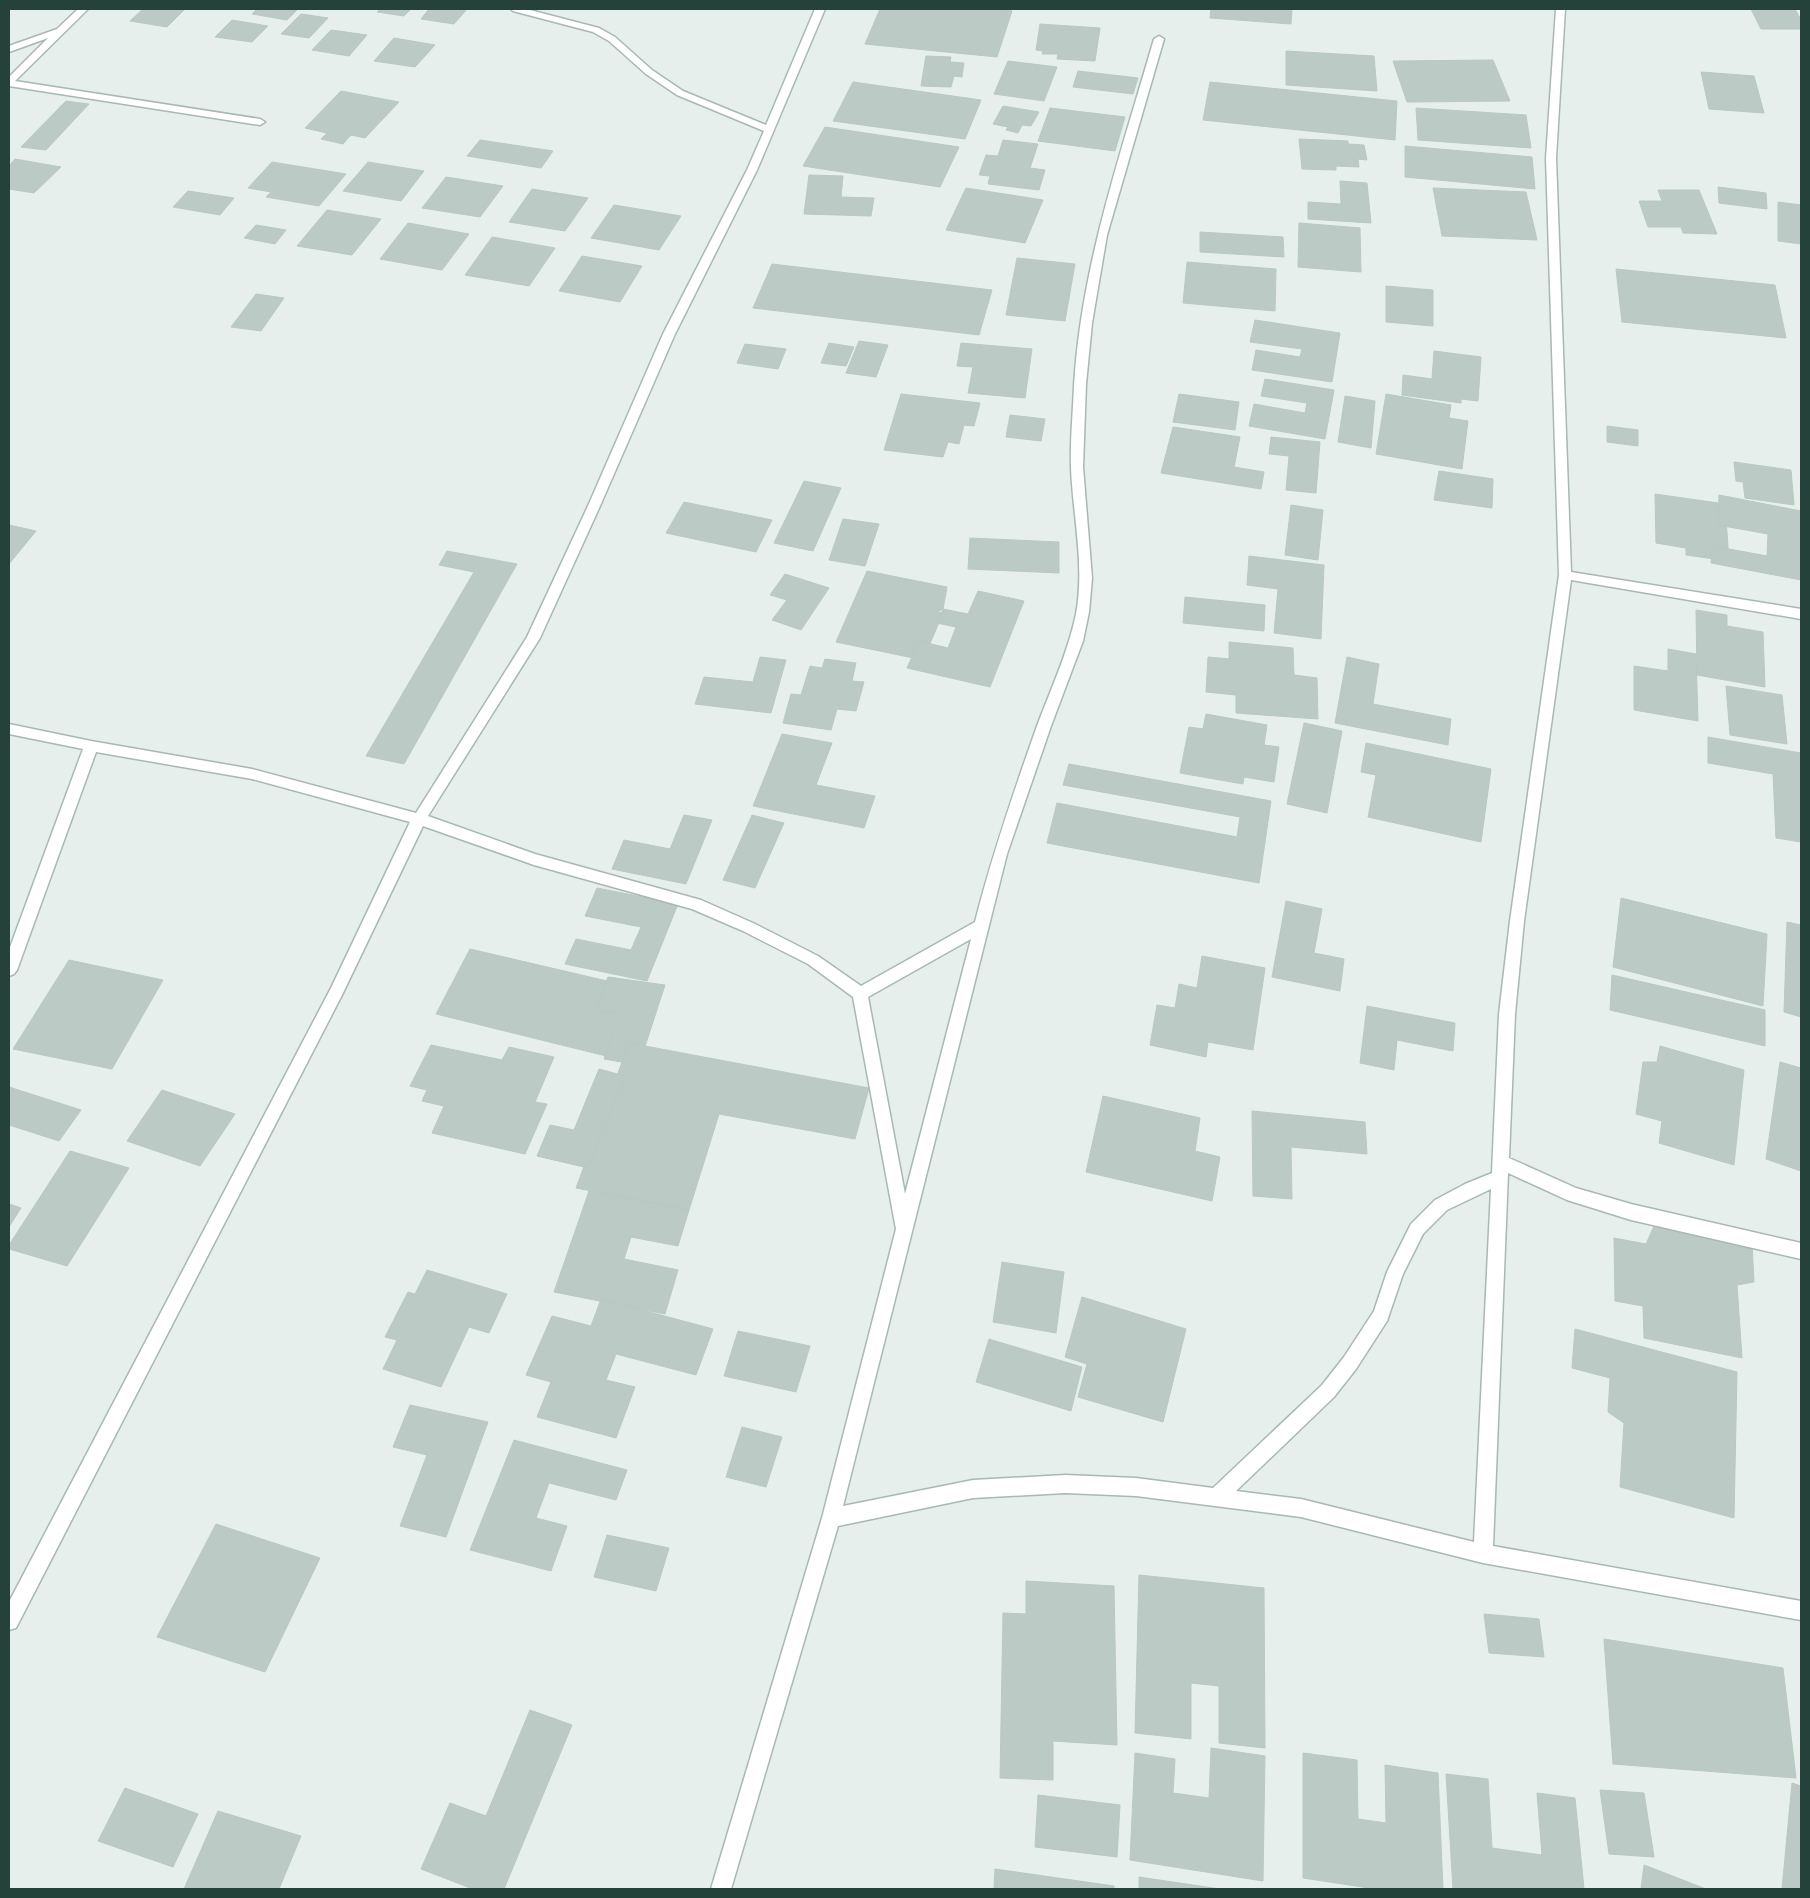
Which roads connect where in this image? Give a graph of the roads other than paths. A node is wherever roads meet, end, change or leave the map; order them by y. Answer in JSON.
{"nodes":[{"id":1,"x":82,"y":9,"type":"edge"},
{"id":2,"x":516,"y":9,"type":"edge"},
{"id":3,"x":820,"y":9,"type":"edge"},
{"id":4,"x":1561,"y":9,"type":"edge"},
{"id":5,"x":60,"y":31,"type":"junction"},
{"id":6,"x":1159,"y":39,"type":"dead end"},
{"id":7,"x":9,"y":49,"type":"edge"},
{"id":8,"x":9,"y":83,"type":"edge"},
{"id":9,"x":260,"y":122,"type":"dead end"},
{"id":10,"x":770,"y":130,"type":"junction"},
{"id":11,"x":1565,"y":575,"type":"junction"},
{"id":12,"x":1801,"y":614,"type":"edge"},
{"id":13,"x":9,"y":729,"type":"edge"},
{"id":14,"x":91,"y":746,"type":"junction"},
{"id":15,"x":419,"y":819,"type":"junction"},
{"id":16,"x":981,"y":926,"type":"junction"},
{"id":17,"x":9,"y":970,"type":"edge"},
{"id":18,"x":860,"y":994,"type":"junction"},
{"id":19,"x":1501,"y":1170,"type":"junction"},
{"id":20,"x":904,"y":1231,"type":"junction"},
{"id":21,"x":1801,"y":1251,"type":"edge"},
{"id":22,"x":1216,"y":1497,"type":"junction"},
{"id":23,"x":832,"y":1518,"type":"junction"},
{"id":24,"x":1483,"y":1554,"type":"junction"},
{"id":25,"x":1801,"y":1611,"type":"edge"},
{"id":26,"x":9,"y":1619,"type":"edge"},
{"id":27,"x":720,"y":1889,"type":"edge"}],
"edges":[{"from":1,"to":5,"type":"street"},
{"from":2,"to":10,"type":"street"},
{"from":3,"to":10,"type":"street"},
{"from":4,"to":11,"type":"street"},
{"from":5,"to":7,"type":"street"},
{"from":5,"to":8,"type":"street"},
{"from":6,"to":16,"type":"street"},
{"from":8,"to":9,"type":"street"},
{"from":10,"to":15,"type":"street"},
{"from":11,"to":12,"type":"street"},
{"from":11,"to":19,"type":"street"},
{"from":13,"to":14,"type":"street"},
{"from":14,"to":15,"type":"street"},
{"from":14,"to":17,"type":"street"},
{"from":15,"to":18,"type":"street"},
{"from":15,"to":26,"type":"street"},
{"from":16,"to":18,"type":"street"},
{"from":16,"to":20,"type":"street"},
{"from":18,"to":20,"type":"street"},
{"from":19,"to":21,"type":"street"},
{"from":19,"to":22,"type":"street"},
{"from":19,"to":24,"type":"street"},
{"from":20,"to":23,"type":"street"},
{"from":22,"to":23,"type":"street"},
{"from":22,"to":24,"type":"street"},
{"from":23,"to":27,"type":"street"},
{"from":24,"to":25,"type":"street"}]}
